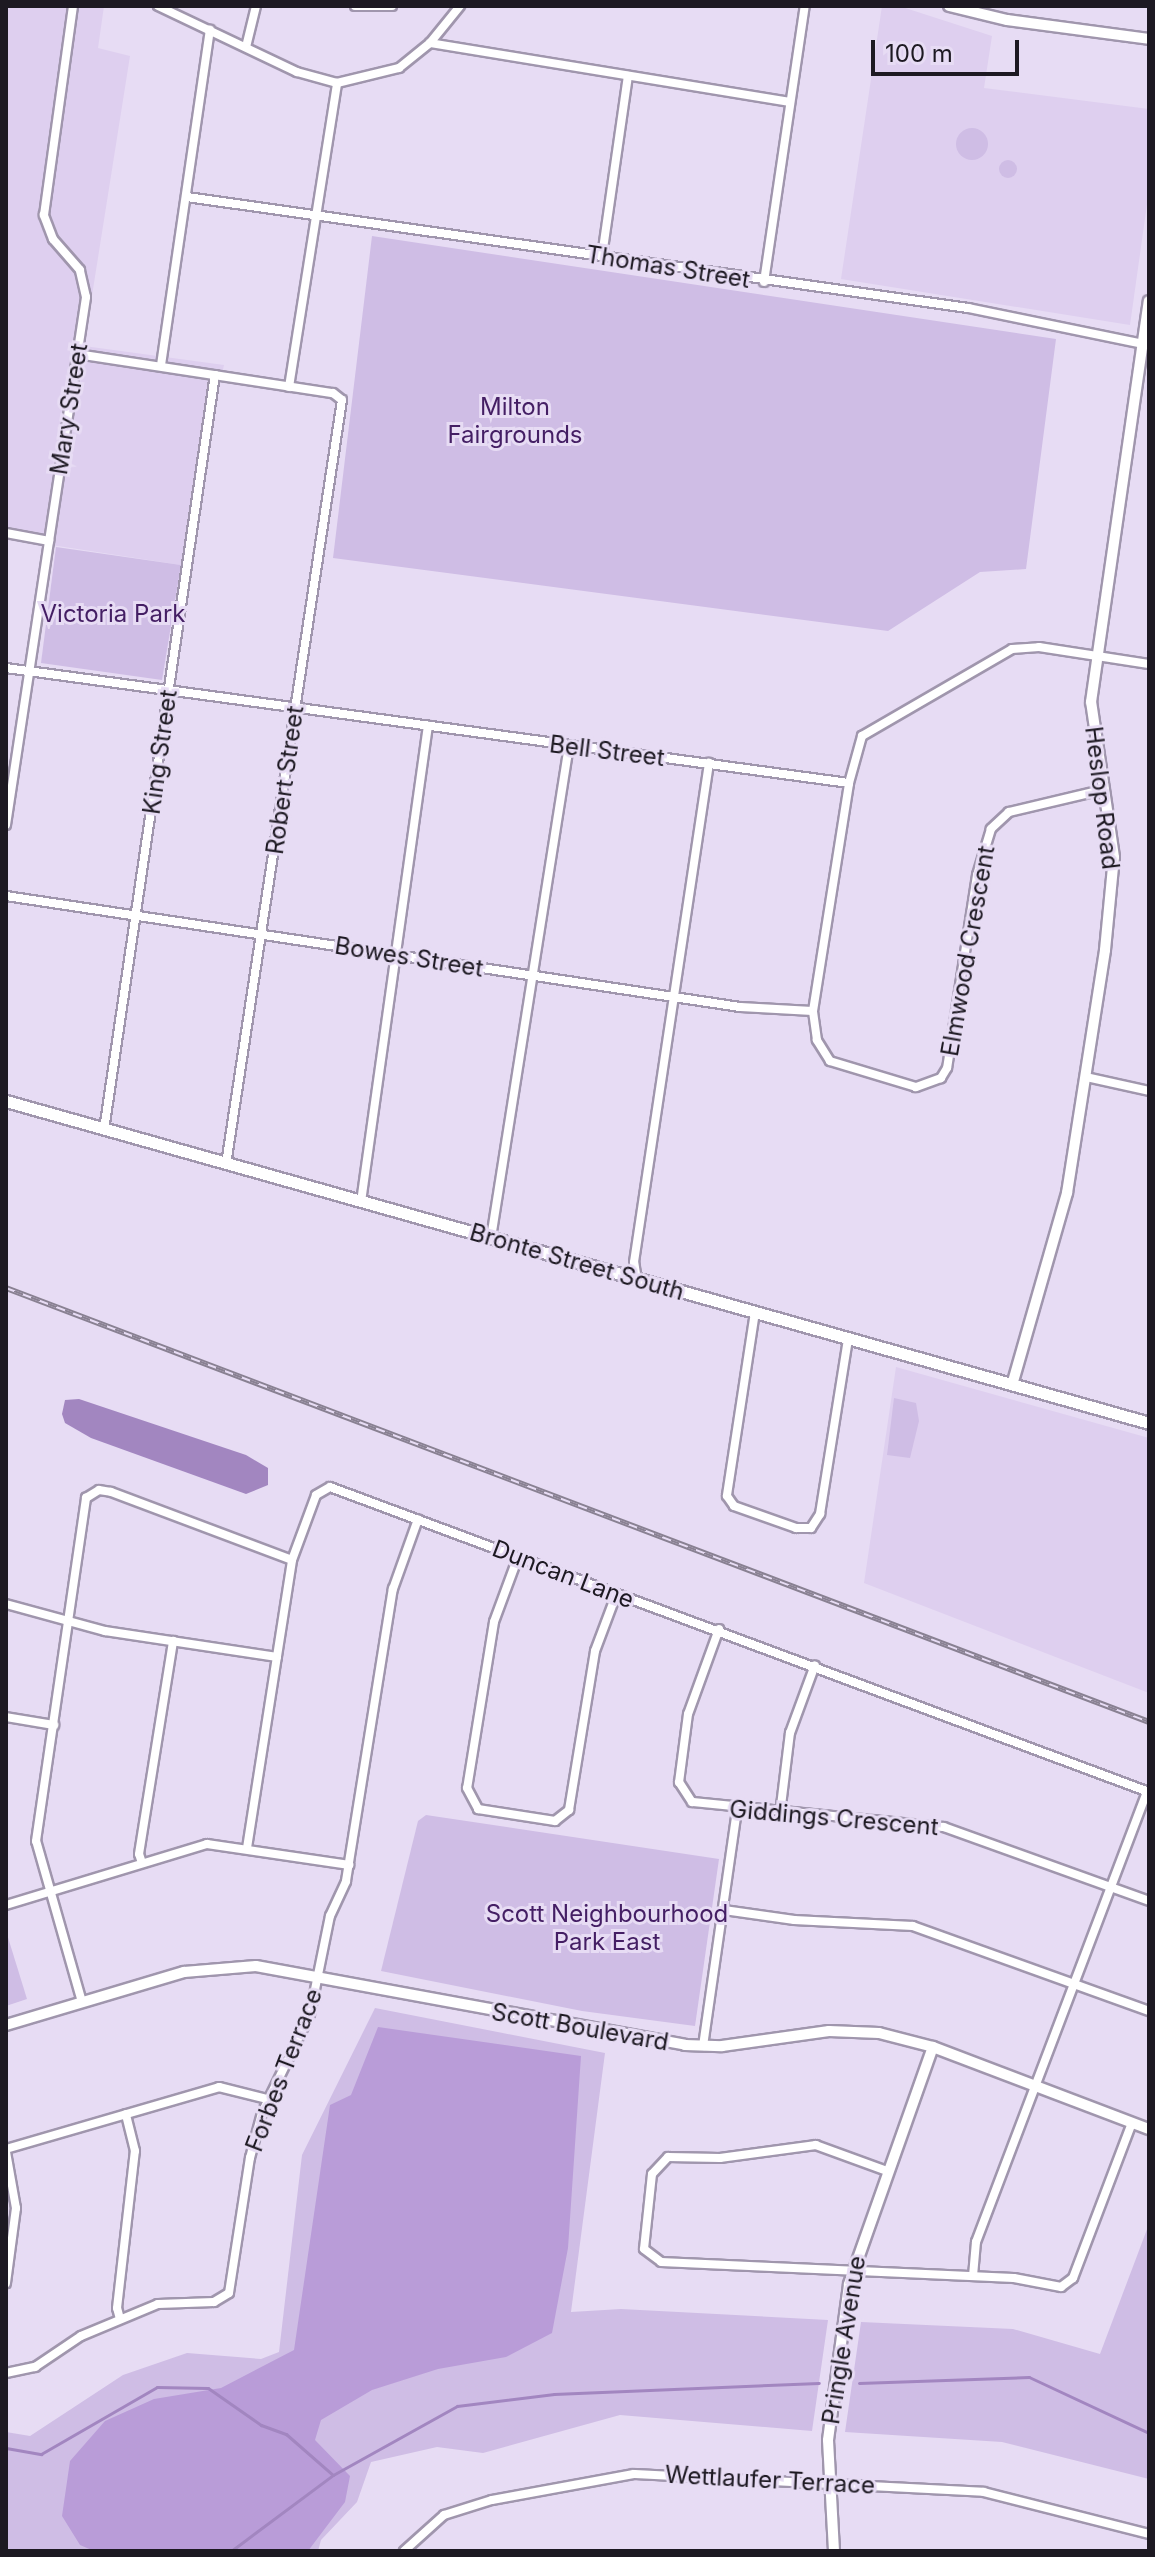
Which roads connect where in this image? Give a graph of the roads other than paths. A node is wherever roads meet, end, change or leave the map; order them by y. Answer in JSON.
{"nodes":[{"id":1,"x":73,"y":6,"type":"edge"},
{"id":2,"x":158,"y":6,"type":"edge"},
{"id":3,"x":256,"y":6,"type":"edge"},
{"id":4,"x":355,"y":6,"type":"edge"},
{"id":5,"x":392,"y":6,"type":"edge"},
{"id":6,"x":460,"y":6,"type":"edge"},
{"id":7,"x":805,"y":6,"type":"edge"},
{"id":8,"x":949,"y":6,"type":"edge"},
{"id":9,"x":210,"y":30,"type":"junction"},
{"id":10,"x":1149,"y":39,"type":"edge"},
{"id":11,"x":430,"y":43,"type":"junction"},
{"id":12,"x":246,"y":47,"type":"junction"},
{"id":13,"x":628,"y":76,"type":"junction"},
{"id":14,"x":337,"y":83,"type":"junction"},
{"id":15,"x":789,"y":102,"type":"junction"},
{"id":16,"x":187,"y":197,"type":"junction"},
{"id":17,"x":314,"y":215,"type":"junction"},
{"id":18,"x":602,"y":256,"type":"junction"},
{"id":19,"x":764,"y":282,"type":"junction"},
{"id":20,"x":1149,"y":301,"type":"edge"},
{"id":21,"x":1146,"y":344,"type":"edge"},
{"id":22,"x":77,"y":354,"type":"junction"},
{"id":23,"x":161,"y":365,"type":"junction"},
{"id":24,"x":215,"y":375,"type":"junction"},
{"id":25,"x":289,"y":387,"type":"junction"},
{"id":26,"x":6,"y":533,"type":"edge"},
{"id":27,"x":49,"y":541,"type":"junction"},
{"id":28,"x":1095,"y":656,"type":"junction"},
{"id":29,"x":1149,"y":664,"type":"edge"},
{"id":30,"x":6,"y":668,"type":"edge"},
{"id":31,"x":29,"y":671,"type":"junction"},
{"id":32,"x":169,"y":690,"type":"junction"},
{"id":33,"x":296,"y":707,"type":"junction"},
{"id":34,"x":428,"y":726,"type":"junction"},
{"id":35,"x":569,"y":747,"type":"junction"},
{"id":36,"x":709,"y":763,"type":"junction"},
{"id":37,"x":849,"y":783,"type":"junction"},
{"id":38,"x":1102,"y":790,"type":"junction"},
{"id":39,"x":6,"y":825,"type":"edge"},
{"id":40,"x":6,"y":896,"type":"edge"},
{"id":41,"x":136,"y":916,"type":"junction"},
{"id":42,"x":261,"y":935,"type":"junction"},
{"id":43,"x":396,"y":955,"type":"junction"},
{"id":44,"x":537,"y":976,"type":"junction"},
{"id":45,"x":674,"y":997,"type":"junction"},
{"id":46,"x":813,"y":1011,"type":"junction"},
{"id":47,"x":1086,"y":1077,"type":"junction"},
{"id":48,"x":1149,"y":1091,"type":"edge"},
{"id":49,"x":6,"y":1101,"type":"edge"},
{"id":50,"x":104,"y":1130,"type":"junction"},
{"id":51,"x":226,"y":1164,"type":"junction"},
{"id":52,"x":361,"y":1202,"type":"junction"},
{"id":53,"x":491,"y":1238,"type":"junction"},
{"id":54,"x":637,"y":1280,"type":"junction"},
{"id":55,"x":755,"y":1312,"type":"junction"},
{"id":56,"x":848,"y":1339,"type":"junction"},
{"id":57,"x":1012,"y":1385,"type":"junction"},
{"id":58,"x":1149,"y":1423,"type":"edge"},
{"id":59,"x":418,"y":1519,"type":"junction"},
{"id":60,"x":518,"y":1557,"type":"junction"},
{"id":61,"x":292,"y":1560,"type":"junction"},
{"id":62,"x":616,"y":1595,"type":"junction"},
{"id":63,"x":6,"y":1604,"type":"edge"},
{"id":64,"x":70,"y":1622,"type":"junction"},
{"id":65,"x":719,"y":1629,"type":"junction"},
{"id":66,"x":173,"y":1641,"type":"junction"},
{"id":67,"x":277,"y":1657,"type":"junction"},
{"id":68,"x":815,"y":1665,"type":"junction"},
{"id":69,"x":6,"y":1717,"type":"edge"},
{"id":70,"x":54,"y":1725,"type":"junction"},
{"id":71,"x":1148,"y":1792,"type":"edge"},
{"id":72,"x":737,"y":1810,"type":"junction"},
{"id":73,"x":780,"y":1814,"type":"junction"},
{"id":74,"x":247,"y":1848,"type":"junction"},
{"id":75,"x":142,"y":1863,"type":"junction"},
{"id":76,"x":349,"y":1865,"type":"junction"},
{"id":77,"x":1111,"y":1886,"type":"junction"},
{"id":78,"x":48,"y":1892,"type":"junction"},
{"id":79,"x":1149,"y":1901,"type":"edge"},
{"id":80,"x":6,"y":1905,"type":"edge"},
{"id":81,"x":724,"y":1910,"type":"junction"},
{"id":82,"x":318,"y":1977,"type":"junction"},
{"id":83,"x":1075,"y":1983,"type":"junction"},
{"id":84,"x":82,"y":2002,"type":"junction"},
{"id":85,"x":1149,"y":2011,"type":"edge"},
{"id":86,"x":6,"y":2025,"type":"edge"},
{"id":87,"x":703,"y":2046,"type":"junction"},
{"id":88,"x":933,"y":2047,"type":"junction"},
{"id":89,"x":1036,"y":2086,"type":"junction"},
{"id":90,"x":267,"y":2099,"type":"junction"},
{"id":91,"x":126,"y":2114,"type":"junction"},
{"id":92,"x":1132,"y":2123,"type":"junction"},
{"id":93,"x":1149,"y":2129,"type":"edge"},
{"id":94,"x":6,"y":2150,"type":"edge"},
{"id":95,"x":887,"y":2171,"type":"junction"},
{"id":96,"x":852,"y":2270,"type":"junction"},
{"id":97,"x":973,"y":2276,"type":"junction"},
{"id":98,"x":6,"y":2283,"type":"edge"},
{"id":99,"x":120,"y":2319,"type":"junction"},
{"id":100,"x":6,"y":2373,"type":"edge"},
{"id":101,"x":830,"y":2483,"type":"junction"},
{"id":102,"x":1149,"y":2534,"type":"edge"},
{"id":103,"x":404,"y":2551,"type":"edge"},
{"id":104,"x":834,"y":2551,"type":"edge"}],
"edges":[{"from":1,"to":22,"type":"street","name":"Mary Street"},
{"from":2,"to":9,"type":"street"},
{"from":3,"to":12,"type":"street"},
{"from":4,"to":5,"type":"street"},
{"from":6,"to":11,"type":"street"},
{"from":7,"to":15,"type":"street"},
{"from":8,"to":10,"type":"street"},
{"from":9,"to":12,"type":"street"},
{"from":9,"to":16,"type":"street"},
{"from":11,"to":13,"type":"street"},
{"from":11,"to":14,"type":"street"},
{"from":12,"to":14,"type":"street"},
{"from":13,"to":15,"type":"street"},
{"from":13,"to":18,"type":"street"},
{"from":14,"to":17,"type":"street"},
{"from":15,"to":19,"type":"street"},
{"from":16,"to":17,"type":"street","name":"Thomas Street"},
{"from":16,"to":23,"type":"street"},
{"from":17,"to":18,"type":"street","name":"Thomas Street"},
{"from":17,"to":25,"type":"street"},
{"from":18,"to":19,"type":"street","name":"Thomas Street"},
{"from":19,"to":21,"type":"street","name":"Thomas Street"},
{"from":20,"to":21,"type":"street","name":"Heslop Road"},
{"from":21,"to":28,"type":"street","name":"Heslop Road"},
{"from":22,"to":23,"type":"street"},
{"from":22,"to":27,"type":"street","name":"Mary Street"},
{"from":23,"to":24,"type":"street"},
{"from":24,"to":25,"type":"street"},
{"from":24,"to":32,"type":"street","name":"King Street"},
{"from":25,"to":33,"type":"street","name":"Robert Street"},
{"from":26,"to":27,"type":"street"},
{"from":27,"to":31,"type":"street","name":"Mary Street"},
{"from":28,"to":29,"type":"street"},
{"from":28,"to":37,"type":"street"},
{"from":28,"to":38,"type":"street","name":"Heslop Road"},
{"from":30,"to":31,"type":"street","name":"Bell Street"},
{"from":31,"to":32,"type":"street","name":"Bell Street"},
{"from":31,"to":39,"type":"street","name":"Mary Street"},
{"from":32,"to":33,"type":"street","name":"Bell Street"},
{"from":32,"to":41,"type":"street","name":"King Street"},
{"from":33,"to":34,"type":"street","name":"Bell Street"},
{"from":33,"to":42,"type":"street","name":"Robert Street"},
{"from":34,"to":35,"type":"street","name":"Bell Street"},
{"from":34,"to":43,"type":"street"},
{"from":35,"to":36,"type":"street","name":"Bell Street"},
{"from":35,"to":44,"type":"street"},
{"from":36,"to":37,"type":"street","name":"Bell Street"},
{"from":36,"to":45,"type":"street"},
{"from":37,"to":46,"type":"street","name":"Elmwood Crescent"},
{"from":38,"to":46,"type":"street","name":"Elmwood Crescent"},
{"from":38,"to":47,"type":"street","name":"Heslop Road"},
{"from":40,"to":41,"type":"street","name":"Bowes Street"},
{"from":41,"to":42,"type":"street","name":"Bowes Street"},
{"from":41,"to":50,"type":"street","name":"King Street"},
{"from":42,"to":43,"type":"street","name":"Bowes Street"},
{"from":42,"to":51,"type":"street","name":"Robert Street"},
{"from":43,"to":44,"type":"street","name":"Bowes Street"},
{"from":43,"to":52,"type":"street"},
{"from":44,"to":45,"type":"street","name":"Bowes Street"},
{"from":44,"to":53,"type":"street"},
{"from":45,"to":46,"type":"street","name":"Bowes Street"},
{"from":45,"to":54,"type":"street"},
{"from":47,"to":48,"type":"street"},
{"from":47,"to":57,"type":"street","name":"Heslop Road"},
{"from":49,"to":50,"type":"main road","name":"Bronte Street South"},
{"from":50,"to":51,"type":"main road","name":"Bronte Street South"},
{"from":51,"to":52,"type":"main road","name":"Bronte Street South"},
{"from":52,"to":53,"type":"main road","name":"Bronte Street South"},
{"from":53,"to":54,"type":"main road","name":"Bronte Street South"},
{"from":54,"to":55,"type":"main road","name":"Bronte Street South"},
{"from":55,"to":56,"type":"main road","name":"Bronte Street South"},
{"from":55,"to":56,"type":"street"},
{"from":56,"to":57,"type":"main road","name":"Bronte Street South"},
{"from":57,"to":58,"type":"main road","name":"Bronte Street South"},
{"from":59,"to":60,"type":"street","name":"Duncan Lane"},
{"from":59,"to":61,"type":"street","name":"Duncan Lane"},
{"from":59,"to":76,"type":"street","name":"Forbes Terrace"},
{"from":60,"to":62,"type":"street","name":"Duncan Lane"},
{"from":60,"to":62,"type":"street"},
{"from":61,"to":64,"type":"street"},
{"from":61,"to":67,"type":"street","name":"Duncan Lane"},
{"from":62,"to":65,"type":"street","name":"Duncan Lane"},
{"from":63,"to":64,"type":"street"},
{"from":64,"to":66,"type":"street"},
{"from":64,"to":70,"type":"street"},
{"from":65,"to":68,"type":"street","name":"Duncan Lane"},
{"from":65,"to":72,"type":"street","name":"Giddings Crescent"},
{"from":66,"to":67,"type":"street"},
{"from":66,"to":75,"type":"street"},
{"from":67,"to":74,"type":"street","name":"Duncan Lane"},
{"from":68,"to":71,"type":"street","name":"Duncan Lane"},
{"from":68,"to":73,"type":"street"},
{"from":69,"to":70,"type":"street"},
{"from":70,"to":78,"type":"street"},
{"from":71,"to":77,"type":"street"},
{"from":72,"to":73,"type":"street","name":"Giddings Crescent"},
{"from":72,"to":81,"type":"street"},
{"from":73,"to":77,"type":"street","name":"Giddings Crescent"},
{"from":74,"to":75,"type":"street"},
{"from":74,"to":76,"type":"street"},
{"from":75,"to":78,"type":"street"},
{"from":76,"to":82,"type":"street","name":"Forbes Terrace"},
{"from":77,"to":79,"type":"street","name":"Giddings Crescent"},
{"from":77,"to":83,"type":"street"},
{"from":78,"to":80,"type":"street"},
{"from":78,"to":84,"type":"street"},
{"from":81,"to":83,"type":"street"},
{"from":81,"to":87,"type":"street"},
{"from":82,"to":84,"type":"street","name":"Scott Boulevard"},
{"from":82,"to":87,"type":"street","name":"Scott Boulevard"},
{"from":82,"to":90,"type":"street","name":"Forbes Terrace"},
{"from":83,"to":85,"type":"street"},
{"from":83,"to":89,"type":"street"},
{"from":84,"to":86,"type":"street","name":"Scott Boulevard"},
{"from":87,"to":88,"type":"street","name":"Scott Boulevard"},
{"from":88,"to":89,"type":"street","name":"Scott Boulevard"},
{"from":88,"to":95,"type":"street","name":"Pringle Avenue"},
{"from":89,"to":92,"type":"street","name":"Scott Boulevard"},
{"from":89,"to":97,"type":"street"},
{"from":90,"to":91,"type":"street"},
{"from":90,"to":99,"type":"street","name":"Forbes Terrace"},
{"from":91,"to":94,"type":"street"},
{"from":91,"to":99,"type":"street"},
{"from":92,"to":93,"type":"street","name":"Scott Boulevard"},
{"from":92,"to":97,"type":"street"},
{"from":94,"to":98,"type":"street"},
{"from":95,"to":96,"type":"street","name":"Pringle Avenue"},
{"from":95,"to":96,"type":"street"},
{"from":96,"to":97,"type":"street"},
{"from":96,"to":101,"type":"street","name":"Pringle Avenue"},
{"from":99,"to":100,"type":"street","name":"Forbes Terrace"},
{"from":101,"to":102,"type":"street","name":"Wettlaufer Terrace"},
{"from":101,"to":103,"type":"street","name":"Wettlaufer Terrace"},
{"from":101,"to":104,"type":"street","name":"Pringle Avenue"}]}
